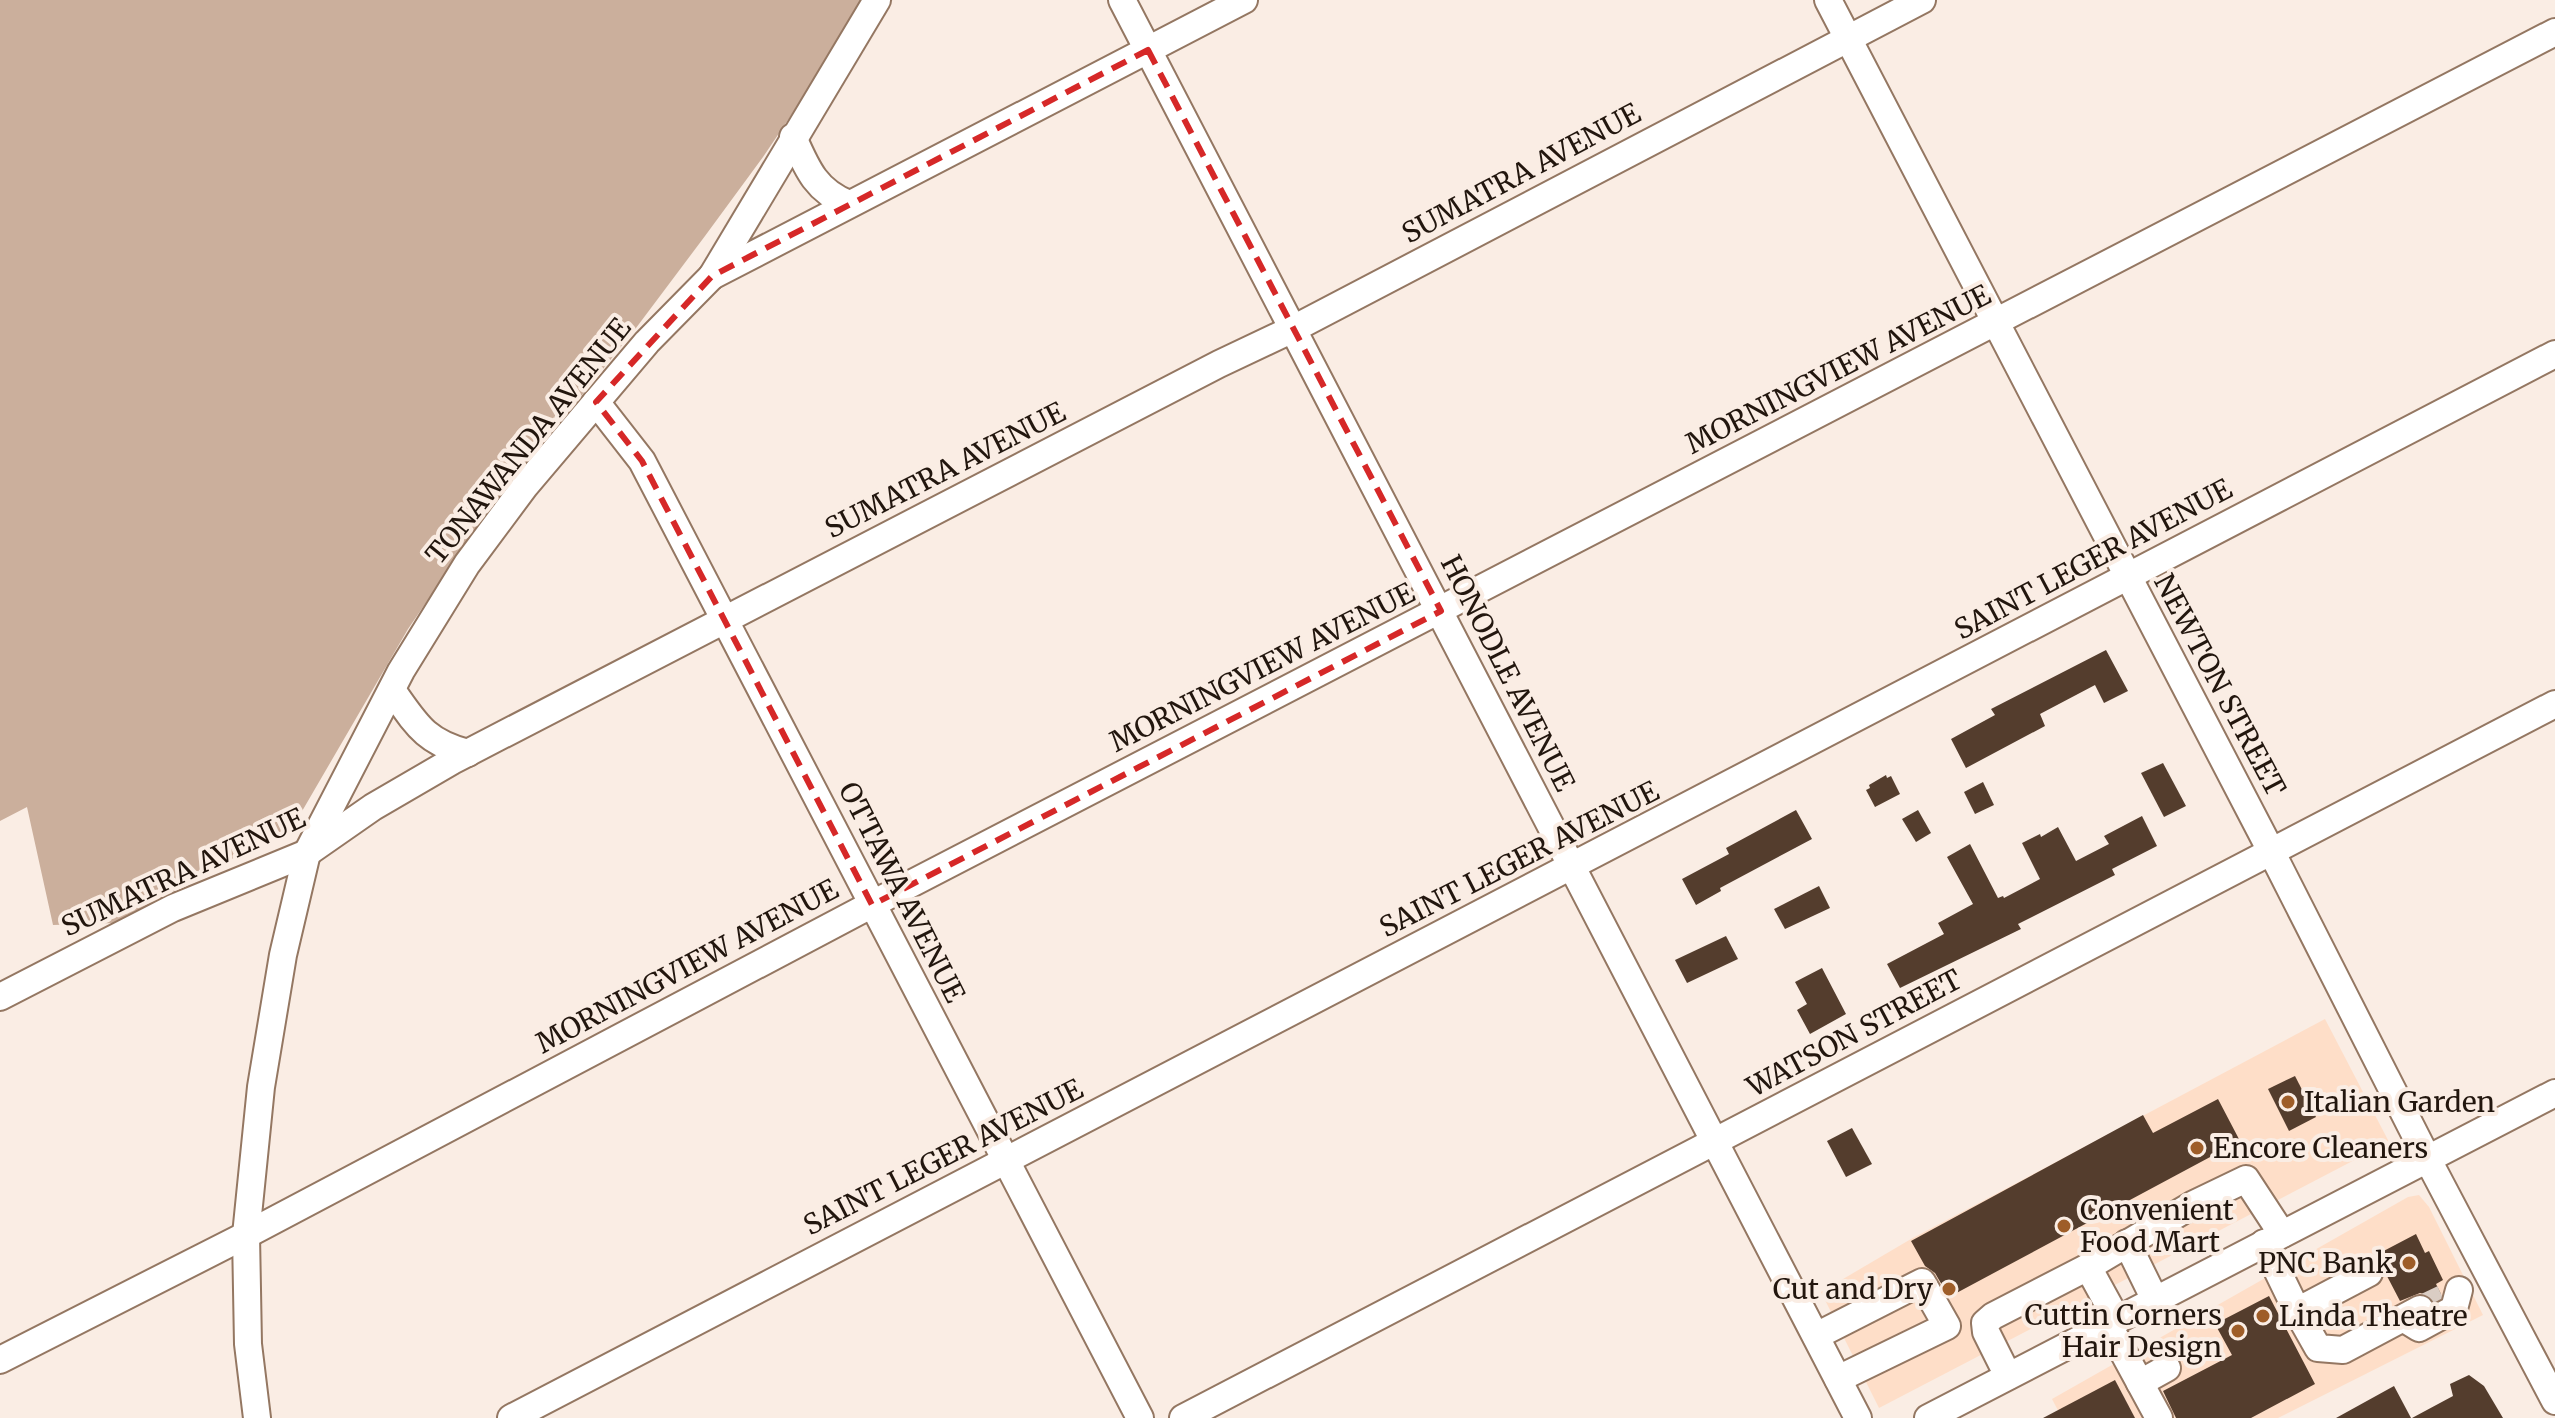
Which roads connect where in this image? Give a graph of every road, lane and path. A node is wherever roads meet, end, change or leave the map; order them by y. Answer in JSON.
{"nodes":[{"id":1,"x":877,"y":0,"type":"edge"},
{"id":2,"x":1122,"y":0,"type":"edge"},
{"id":3,"x":1244,"y":0,"type":"edge"},
{"id":4,"x":1828,"y":0,"type":"edge"},
{"id":5,"x":1922,"y":0,"type":"edge"},
{"id":6,"x":2555,"y":32,"type":"edge"},
{"id":7,"x":1848,"y":38,"type":"junction"},
{"id":8,"x":1148,"y":50,"type":"junction"},
{"id":9,"x":793,"y":137,"type":"junction"},
{"id":10,"x":849,"y":204,"type":"junction"},
{"id":11,"x":712,"y":276,"type":"junction"},
{"id":12,"x":1995,"y":323,"type":"junction"},
{"id":13,"x":1293,"y":329,"type":"junction"},
{"id":14,"x":2555,"y":354,"type":"edge"},
{"id":15,"x":596,"y":402,"type":"junction"},
{"id":16,"x":2128,"y":578,"type":"junction"},
{"id":17,"x":1441,"y":611,"type":"junction"},
{"id":18,"x":724,"y":621,"type":"junction"},
{"id":19,"x":392,"y":690,"type":"junction"},
{"id":20,"x":2555,"y":704,"type":"edge"},
{"id":21,"x":468,"y":753,"type":"junction"},
{"id":22,"x":2271,"y":851,"type":"junction"},
{"id":23,"x":307,"y":853,"type":"junction"},
{"id":24,"x":1573,"y":867,"type":"junction"},
{"id":25,"x":872,"y":905,"type":"junction"},
{"id":26,"x":0,"y":997,"type":"edge"},
{"id":27,"x":2555,"y":1093,"type":"edge"},
{"id":28,"x":1716,"y":1141,"type":"junction"},
{"id":29,"x":2427,"y":1158,"type":"junction"},
{"id":30,"x":1005,"y":1161,"type":"junction"},
{"id":31,"x":246,"y":1235,"type":"junction"},
{"id":32,"x":2273,"y":1238,"type":"junction"},
{"id":33,"x":2127,"y":1243,"type":"junction"},
{"id":34,"x":2088,"y":1267,"type":"junction"},
{"id":35,"x":2369,"y":1273,"type":"dead end"},
{"id":36,"x":2488,"y":1274,"type":"junction"},
{"id":37,"x":2155,"y":1300,"type":"junction"},
{"id":38,"x":2297,"y":1311,"type":"junction"},
{"id":39,"x":2112,"y":1322,"type":"junction"},
{"id":40,"x":1816,"y":1336,"type":"junction"},
{"id":41,"x":0,"y":1360,"type":"edge"},
{"id":42,"x":2167,"y":1368,"type":"dead end"},
{"id":43,"x":2008,"y":1376,"type":"junction"},
{"id":44,"x":1838,"y":1379,"type":"junction"},
{"id":45,"x":2140,"y":1383,"type":"junction"},
{"id":46,"x":2555,"y":1401,"type":"edge"},
{"id":47,"x":257,"y":1418,"type":"edge"},
{"id":48,"x":511,"y":1418,"type":"edge"},
{"id":49,"x":1140,"y":1418,"type":"edge"},
{"id":50,"x":1183,"y":1418,"type":"edge"},
{"id":51,"x":1858,"y":1418,"type":"edge"},
{"id":52,"x":1928,"y":1418,"type":"edge"},
{"id":53,"x":2159,"y":1418,"type":"edge"}],
"edges":[{"from":1,"to":9,"type":"street"},
{"from":2,"to":8,"type":"street","name":"HONODLE AVENUE"},
{"from":3,"to":8,"type":"street","name":"TONAWANDA AVENUE"},
{"from":4,"to":7,"type":"street","name":"NEWTON STREET"},
{"from":5,"to":7,"type":"street","name":"SUMATRA AVENUE"},
{"from":6,"to":12,"type":"street","name":"MORNINGVIEW AVENUE"},
{"from":7,"to":12,"type":"street","name":"NEWTON STREET"},
{"from":7,"to":13,"type":"street","name":"SUMATRA AVENUE"},
{"from":8,"to":10,"type":"street","name":"TONAWANDA AVENUE"},
{"from":8,"to":13,"type":"street","name":"HONODLE AVENUE"},
{"from":9,"to":10,"type":"street"},
{"from":9,"to":11,"type":"street"},
{"from":10,"to":11,"type":"street","name":"TONAWANDA AVENUE"},
{"from":11,"to":15,"type":"street","name":"TONAWANDA AVENUE"},
{"from":12,"to":16,"type":"street","name":"NEWTON STREET"},
{"from":12,"to":17,"type":"street","name":"MORNINGVIEW AVENUE"},
{"from":13,"to":17,"type":"street","name":"HONODLE AVENUE"},
{"from":13,"to":18,"type":"street","name":"SUMATRA AVENUE"},
{"from":14,"to":16,"type":"street","name":"SAINT LEGER AVENUE"},
{"from":15,"to":18,"type":"street","name":"OTTAWA AVENUE"},
{"from":15,"to":19,"type":"street","name":"TONAWANDA AVENUE"},
{"from":16,"to":22,"type":"street","name":"NEWTON STREET"},
{"from":16,"to":24,"type":"street","name":"SAINT LEGER AVENUE"},
{"from":17,"to":24,"type":"street","name":"HONODLE AVENUE"},
{"from":17,"to":25,"type":"street","name":"MORNINGVIEW AVENUE"},
{"from":18,"to":21,"type":"street","name":"SUMATRA AVENUE"},
{"from":18,"to":25,"type":"street","name":"OTTAWA AVENUE"},
{"from":19,"to":21,"type":"street"},
{"from":19,"to":23,"type":"street","name":"TONAWANDA AVENUE"},
{"from":20,"to":22,"type":"street","name":"WATSON STREET"},
{"from":21,"to":23,"type":"street","name":"SUMATRA AVENUE"},
{"from":22,"to":28,"type":"street","name":"WATSON STREET"},
{"from":22,"to":29,"type":"street","name":"NEWTON STREET"},
{"from":23,"to":26,"type":"street","name":"SUMATRA AVENUE"},
{"from":23,"to":31,"type":"street","name":"TONAWANDA AVENUE"},
{"from":24,"to":28,"type":"street","name":"HONODLE AVENUE"},
{"from":24,"to":30,"type":"street","name":"SAINT LEGER AVENUE"},
{"from":25,"to":30,"type":"street","name":"OTTAWA AVENUE"},
{"from":25,"to":31,"type":"street","name":"MORNINGVIEW AVENUE"},
{"from":27,"to":29,"type":"street"},
{"from":28,"to":40,"type":"street","name":"HONODLE AVENUE"},
{"from":28,"to":50,"type":"street","name":"WATSON STREET"},
{"from":29,"to":32,"type":"street"},
{"from":29,"to":36,"type":"street","name":"NEWTON STREET"},
{"from":30,"to":48,"type":"street","name":"SAINT LEGER AVENUE"},
{"from":30,"to":49,"type":"street","name":"OTTAWA AVENUE"},
{"from":31,"to":41,"type":"street","name":"MORNINGVIEW AVENUE"},
{"from":31,"to":47,"type":"street","name":"TONAWANDA AVENUE"},
{"from":32,"to":33,"type":"street"},
{"from":32,"to":37,"type":"street"},
{"from":32,"to":38,"type":"street"},
{"from":33,"to":34,"type":"street"},
{"from":33,"to":37,"type":"street"},
{"from":34,"to":39,"type":"street"},
{"from":34,"to":43,"type":"street"},
{"from":35,"to":38,"type":"street"},
{"from":36,"to":38,"type":"street"},
{"from":36,"to":46,"type":"street","name":"NEWTON STREET"},
{"from":37,"to":39,"type":"street"},
{"from":39,"to":43,"type":"street"},
{"from":39,"to":45,"type":"street"},
{"from":40,"to":44,"type":"street","name":"HONODLE AVENUE"},
{"from":40,"to":44,"type":"street"},
{"from":42,"to":45,"type":"street"},
{"from":43,"to":52,"type":"street"},
{"from":44,"to":51,"type":"street","name":"HONODLE AVENUE"},
{"from":45,"to":53,"type":"street"}]}
